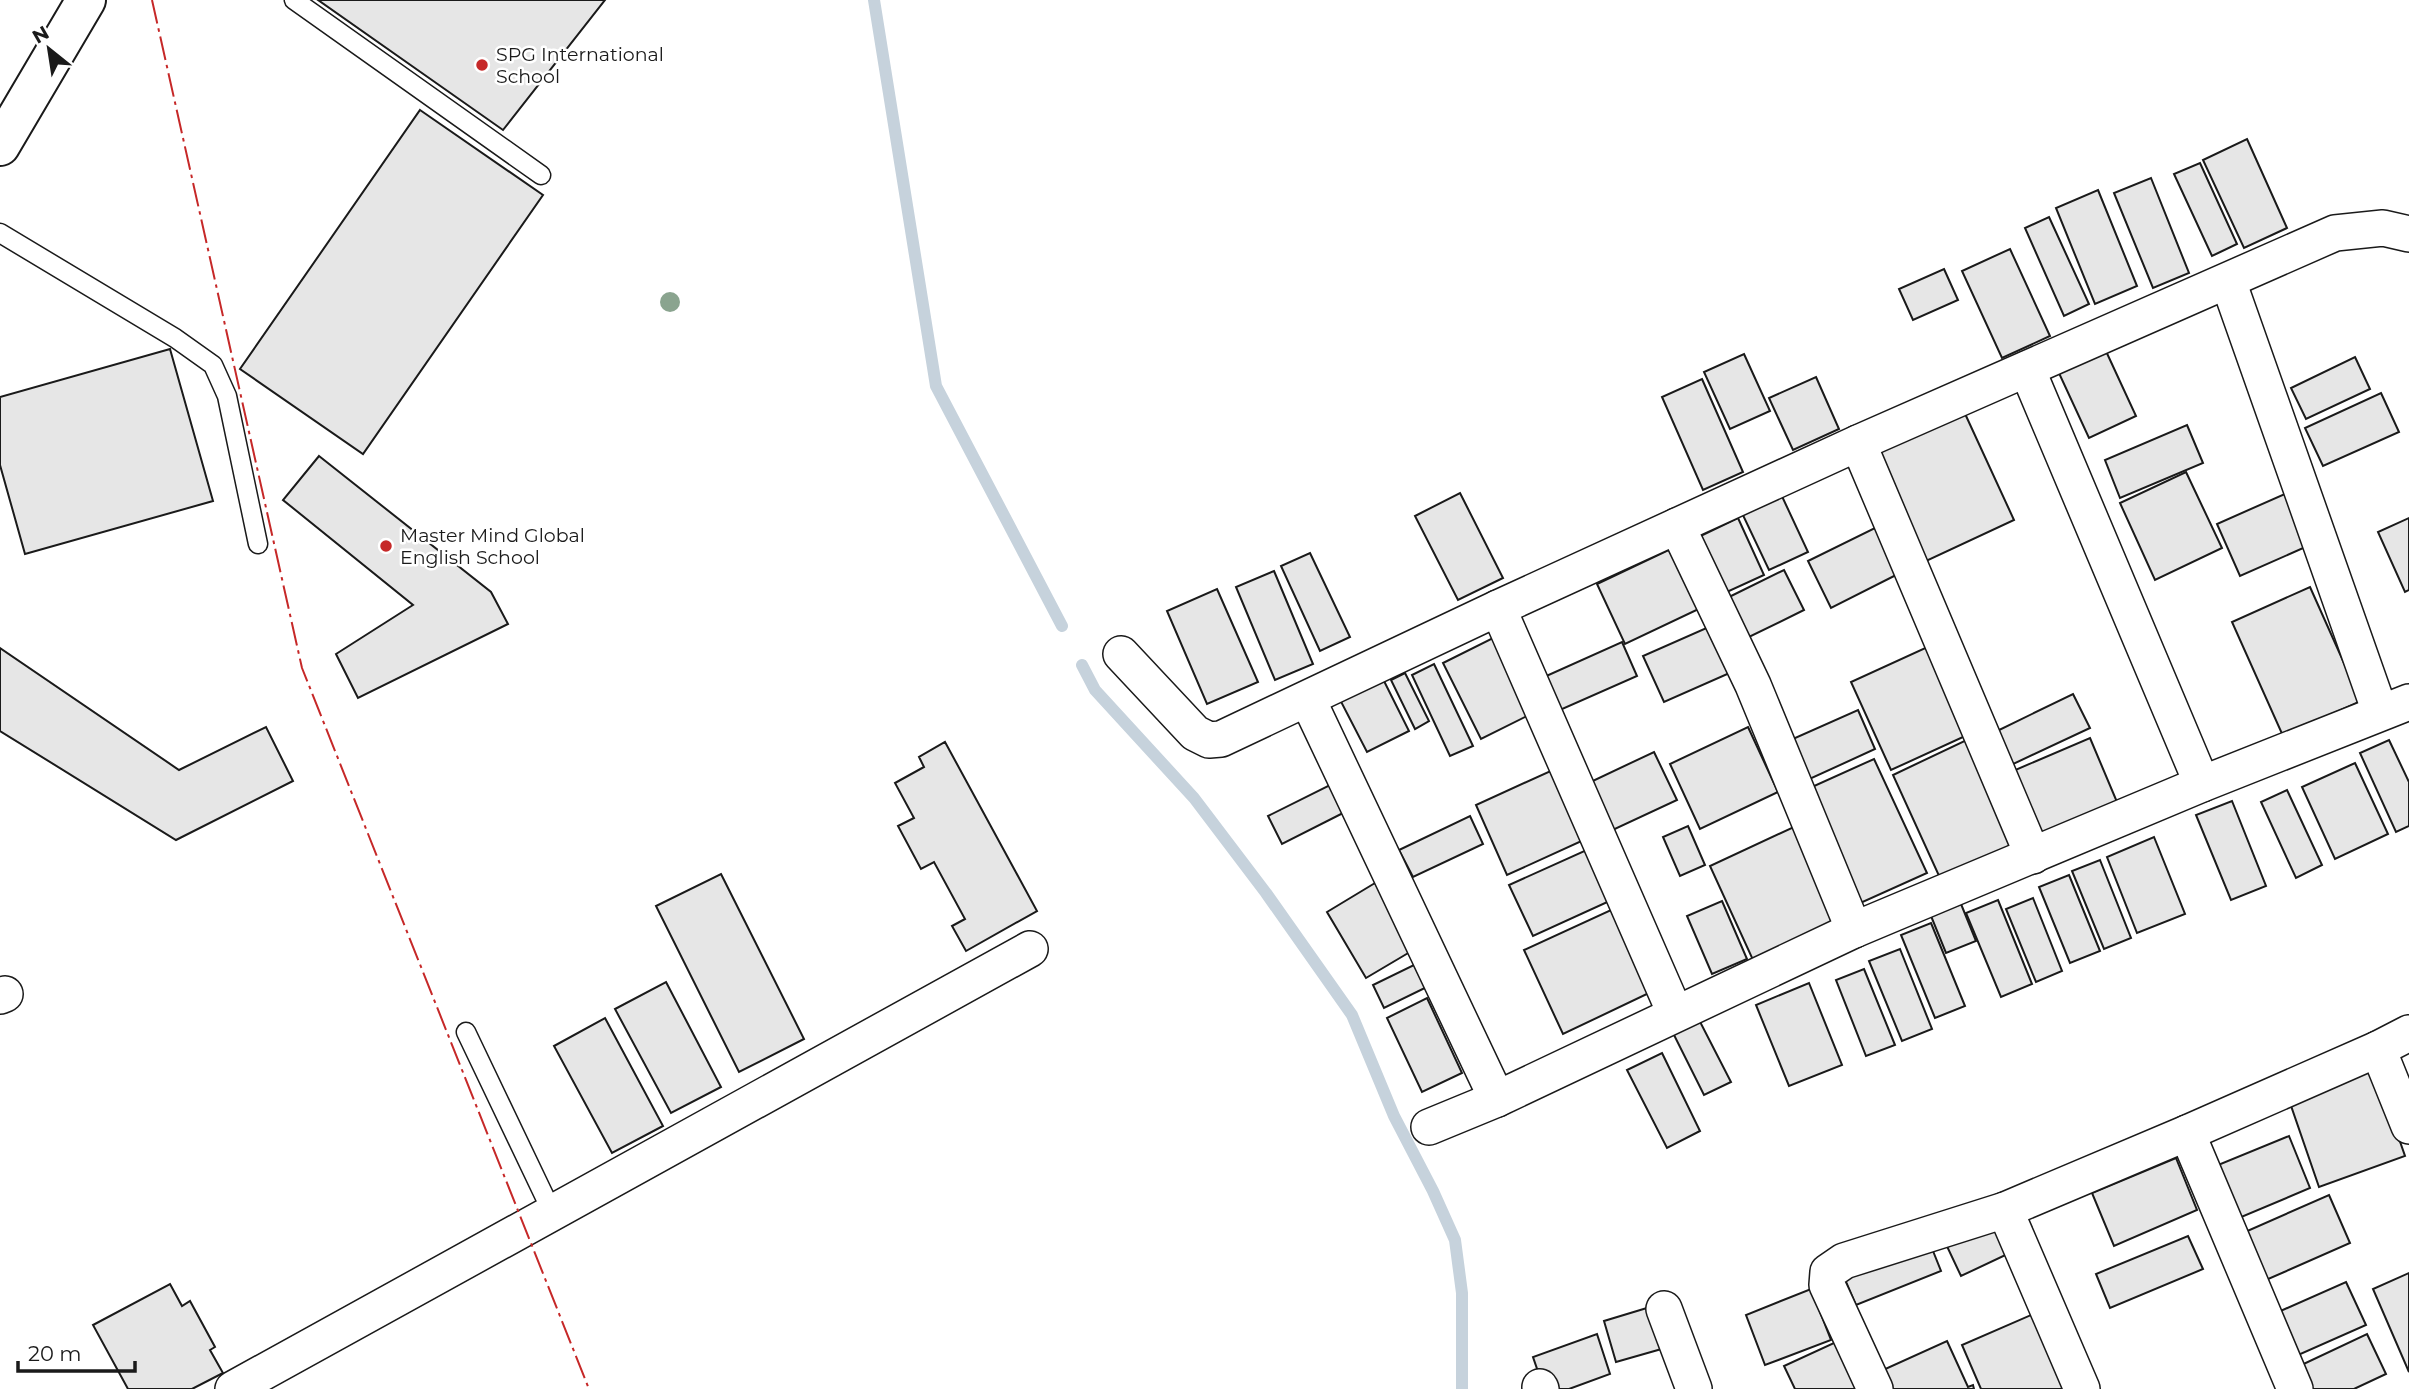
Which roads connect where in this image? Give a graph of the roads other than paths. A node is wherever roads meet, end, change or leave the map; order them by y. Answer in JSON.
{"nodes":[{"id":1,"x":86,"y":0,"type":"edge"},
{"id":2,"x":294,"y":0,"type":"edge"},
{"id":3,"x":9,"y":111,"type":"edge"},
{"id":4,"x":0,"y":146,"type":"edge"},
{"id":5,"x":541,"y":175,"type":"dead end"},
{"id":6,"x":0,"y":233,"type":"edge"},
{"id":7,"x":2409,"y":234,"type":"edge"},
{"id":8,"x":2228,"y":281,"type":"junction"},
{"id":9,"x":2027,"y":369,"type":"junction"},
{"id":10,"x":1858,"y":443,"type":"junction"},
{"id":11,"x":1677,"y":526,"type":"junction"},
{"id":12,"x":258,"y":544,"type":"dead end"},
{"id":13,"x":1498,"y":608,"type":"junction"},
{"id":14,"x":1121,"y":654,"type":"dead end"},
{"id":15,"x":1308,"y":700,"type":"junction"},
{"id":16,"x":2394,"y":707,"type":"edge"},
{"id":17,"x":2202,"y":784,"type":"junction"},
{"id":18,"x":2033,"y":856,"type":"junction"},
{"id":19,"x":1854,"y":930,"type":"junction"},
{"id":20,"x":1030,"y":949,"type":"dead end"},
{"id":21,"x":1675,"y":1013,"type":"junction"},
{"id":22,"x":466,"y":1032,"type":"dead end"},
{"id":23,"x":2409,"y":1033,"type":"edge"},
{"id":24,"x":2378,"y":1049,"type":"junction"},
{"id":25,"x":1497,"y":1099,"type":"junction"},
{"id":26,"x":2409,"y":1126,"type":"edge"},
{"id":27,"x":1429,"y":1127,"type":"dead end"},
{"id":28,"x":2187,"y":1133,"type":"junction"},
{"id":29,"x":2005,"y":1210,"type":"junction"},
{"id":30,"x":552,"y":1212,"type":"junction"},
{"id":31,"x":1664,"y":1309,"type":"dead end"},
{"id":32,"x":233,"y":1389,"type":"edge"},
{"id":33,"x":1694,"y":1389,"type":"edge"},
{"id":34,"x":1875,"y":1389,"type":"edge"},
{"id":35,"x":2082,"y":1389,"type":"edge"},
{"id":36,"x":2295,"y":1389,"type":"edge"}],
"edges":[{"from":1,"to":3,"type":"main road"},
{"from":2,"to":5,"type":"lane"},
{"from":3,"to":4,"type":"main road"},
{"from":6,"to":12,"type":"lane"},
{"from":7,"to":8,"type":"street"},
{"from":8,"to":9,"type":"street"},
{"from":8,"to":16,"type":"street"},
{"from":9,"to":10,"type":"street"},
{"from":9,"to":17,"type":"street"},
{"from":10,"to":11,"type":"street"},
{"from":10,"to":18,"type":"street"},
{"from":11,"to":13,"type":"street"},
{"from":11,"to":19,"type":"street"},
{"from":13,"to":15,"type":"street"},
{"from":13,"to":21,"type":"street"},
{"from":14,"to":15,"type":"street"},
{"from":15,"to":25,"type":"street"},
{"from":16,"to":17,"type":"street"},
{"from":17,"to":18,"type":"street"},
{"from":18,"to":19,"type":"street"},
{"from":19,"to":21,"type":"street"},
{"from":20,"to":30,"type":"street"},
{"from":21,"to":25,"type":"street"},
{"from":22,"to":30,"type":"lane"},
{"from":23,"to":24,"type":"street"},
{"from":24,"to":26,"type":"street"},
{"from":24,"to":28,"type":"street"},
{"from":25,"to":27,"type":"street"},
{"from":28,"to":29,"type":"street"},
{"from":28,"to":36,"type":"street"},
{"from":29,"to":34,"type":"street"},
{"from":29,"to":35,"type":"street"},
{"from":30,"to":32,"type":"street"},
{"from":31,"to":33,"type":"street"}]}
